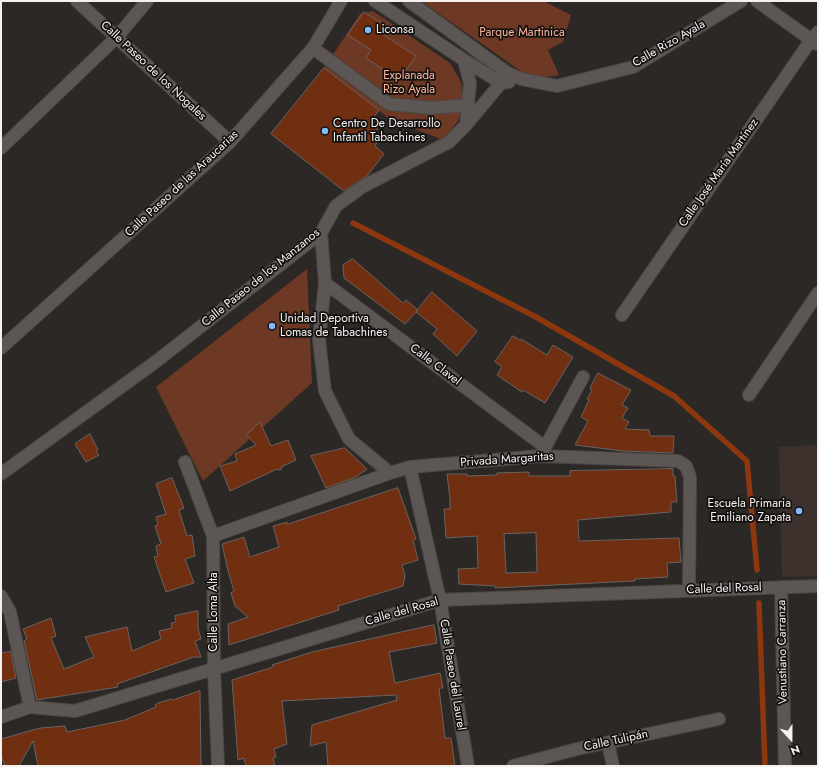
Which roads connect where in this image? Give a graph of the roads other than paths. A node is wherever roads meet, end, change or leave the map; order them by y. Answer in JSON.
{"nodes":[{"id":1,"x":77,"y":1,"type":"edge"},
{"id":2,"x":147,"y":1,"type":"edge"},
{"id":3,"x":341,"y":1,"type":"edge"},
{"id":4,"x":375,"y":1,"type":"edge"},
{"id":5,"x":409,"y":1,"type":"edge"},
{"id":6,"x":741,"y":1,"type":"edge"},
{"id":7,"x":757,"y":1,"type":"edge"},
{"id":8,"x":117,"y":37,"type":"junction"},
{"id":9,"x":816,"y":39,"type":"edge"},
{"id":10,"x":313,"y":48,"type":"junction"},
{"id":11,"x":464,"y":60,"type":"junction"},
{"id":12,"x":504,"y":78,"type":"junction"},
{"id":13,"x":468,"y":104,"type":"junction"},
{"id":14,"x":466,"y":125,"type":"junction"},
{"id":15,"x":230,"y":142,"type":"junction"},
{"id":16,"x":1,"y":148,"type":"edge"},
{"id":17,"x":321,"y":232,"type":"junction"},
{"id":18,"x":325,"y":283,"type":"junction"},
{"id":19,"x":818,"y":293,"type":"edge"},
{"id":20,"x":622,"y":315,"type":"dead end"},
{"id":21,"x":1,"y":348,"type":"edge"},
{"id":22,"x":583,"y":377,"type":"dead end"},
{"id":23,"x":749,"y":395,"type":"dead end"},
{"id":24,"x":543,"y":452,"type":"junction"},
{"id":25,"x":185,"y":462,"type":"dead end"},
{"id":26,"x":410,"y":467,"type":"junction"},
{"id":27,"x":390,"y":473,"type":"junction"},
{"id":28,"x":1,"y":474,"type":"edge"},
{"id":29,"x":213,"y":536,"type":"junction"},
{"id":30,"x":818,"y":586,"type":"edge"},
{"id":31,"x":781,"y":587,"type":"junction"},
{"id":32,"x":689,"y":590,"type":"junction"},
{"id":33,"x":1,"y":596,"type":"edge"},
{"id":34,"x":440,"y":600,"type":"junction"},
{"id":35,"x":214,"y":669,"type":"junction"},
{"id":36,"x":30,"y":707,"type":"junction"},
{"id":37,"x":1,"y":717,"type":"edge"},
{"id":38,"x":719,"y":719,"type":"dead end"},
{"id":39,"x":608,"y":743,"type":"junction"},
{"id":40,"x":218,"y":766,"type":"edge"},
{"id":41,"x":468,"y":766,"type":"edge"},
{"id":42,"x":513,"y":766,"type":"edge"},
{"id":43,"x":613,"y":766,"type":"edge"},
{"id":44,"x":785,"y":766,"type":"edge"}],
"edges":[{"from":1,"to":8,"type":"street","name":"Calle Paseo de los Nogales"},
{"from":2,"to":8,"type":"street"},
{"from":3,"to":10,"type":"street","name":"Calle Paseo de las Araucarias"},
{"from":4,"to":11,"type":"street","name":"Calle Rizo Ayala"},
{"from":5,"to":12,"type":"street","name":"Calle Rizo Ayala"},
{"from":6,"to":12,"type":"street","name":"Calle Rizo Ayala"},
{"from":7,"to":9,"type":"street"},
{"from":8,"to":15,"type":"street","name":"Calle Paseo de los Nogales"},
{"from":8,"to":16,"type":"street"},
{"from":9,"to":20,"type":"street","name":"Calle José María Martínez"},
{"from":10,"to":13,"type":"street"},
{"from":10,"to":15,"type":"street","name":"Calle Paseo de las Araucarias"},
{"from":11,"to":12,"type":"street","name":"Calle Rizo Ayala"},
{"from":11,"to":13,"type":"street"},
{"from":12,"to":14,"type":"street","name":"Calle Paseo de los Manzanos"},
{"from":13,"to":14,"type":"street"},
{"from":14,"to":17,"type":"street","name":"Calle Paseo de los Manzanos"},
{"from":15,"to":21,"type":"street","name":"Calle Paseo de las Araucarias"},
{"from":17,"to":18,"type":"street"},
{"from":17,"to":28,"type":"street","name":"Calle Paseo de los Manzanos"},
{"from":18,"to":24,"type":"street","name":"Calle Clavel"},
{"from":18,"to":27,"type":"street"},
{"from":19,"to":23,"type":"street"},
{"from":22,"to":24,"type":"street"},
{"from":24,"to":26,"type":"street","name":"Privada Margaritas"},
{"from":24,"to":32,"type":"street","name":"Privada Margaritas"},
{"from":25,"to":29,"type":"street","name":"Calle Loma Alta"},
{"from":26,"to":27,"type":"street","name":"Privada Margaritas"},
{"from":26,"to":34,"type":"street","name":"Calle Paseo del Laurel"},
{"from":27,"to":29,"type":"street","name":"Privada Margaritas"},
{"from":29,"to":35,"type":"street","name":"Calle Loma Alta"},
{"from":30,"to":31,"type":"street","name":"Calle del Rosal"},
{"from":31,"to":32,"type":"street","name":"Calle del Rosal"},
{"from":31,"to":44,"type":"street","name":"Venustiano Carranza"},
{"from":32,"to":34,"type":"street","name":"Calle del Rosal"},
{"from":33,"to":36,"type":"street"},
{"from":34,"to":35,"type":"street","name":"Calle del Rosal"},
{"from":34,"to":41,"type":"street","name":"Calle Paseo del Laurel"},
{"from":35,"to":36,"type":"street","name":"Calle del Rosal"},
{"from":35,"to":40,"type":"street","name":"Calle Loma Alta"},
{"from":36,"to":37,"type":"street","name":"Calle del Rosal"},
{"from":38,"to":39,"type":"street","name":"Calle Tulipán"},
{"from":39,"to":42,"type":"street","name":"Calle Tulipán"},
{"from":39,"to":43,"type":"street"}]}
